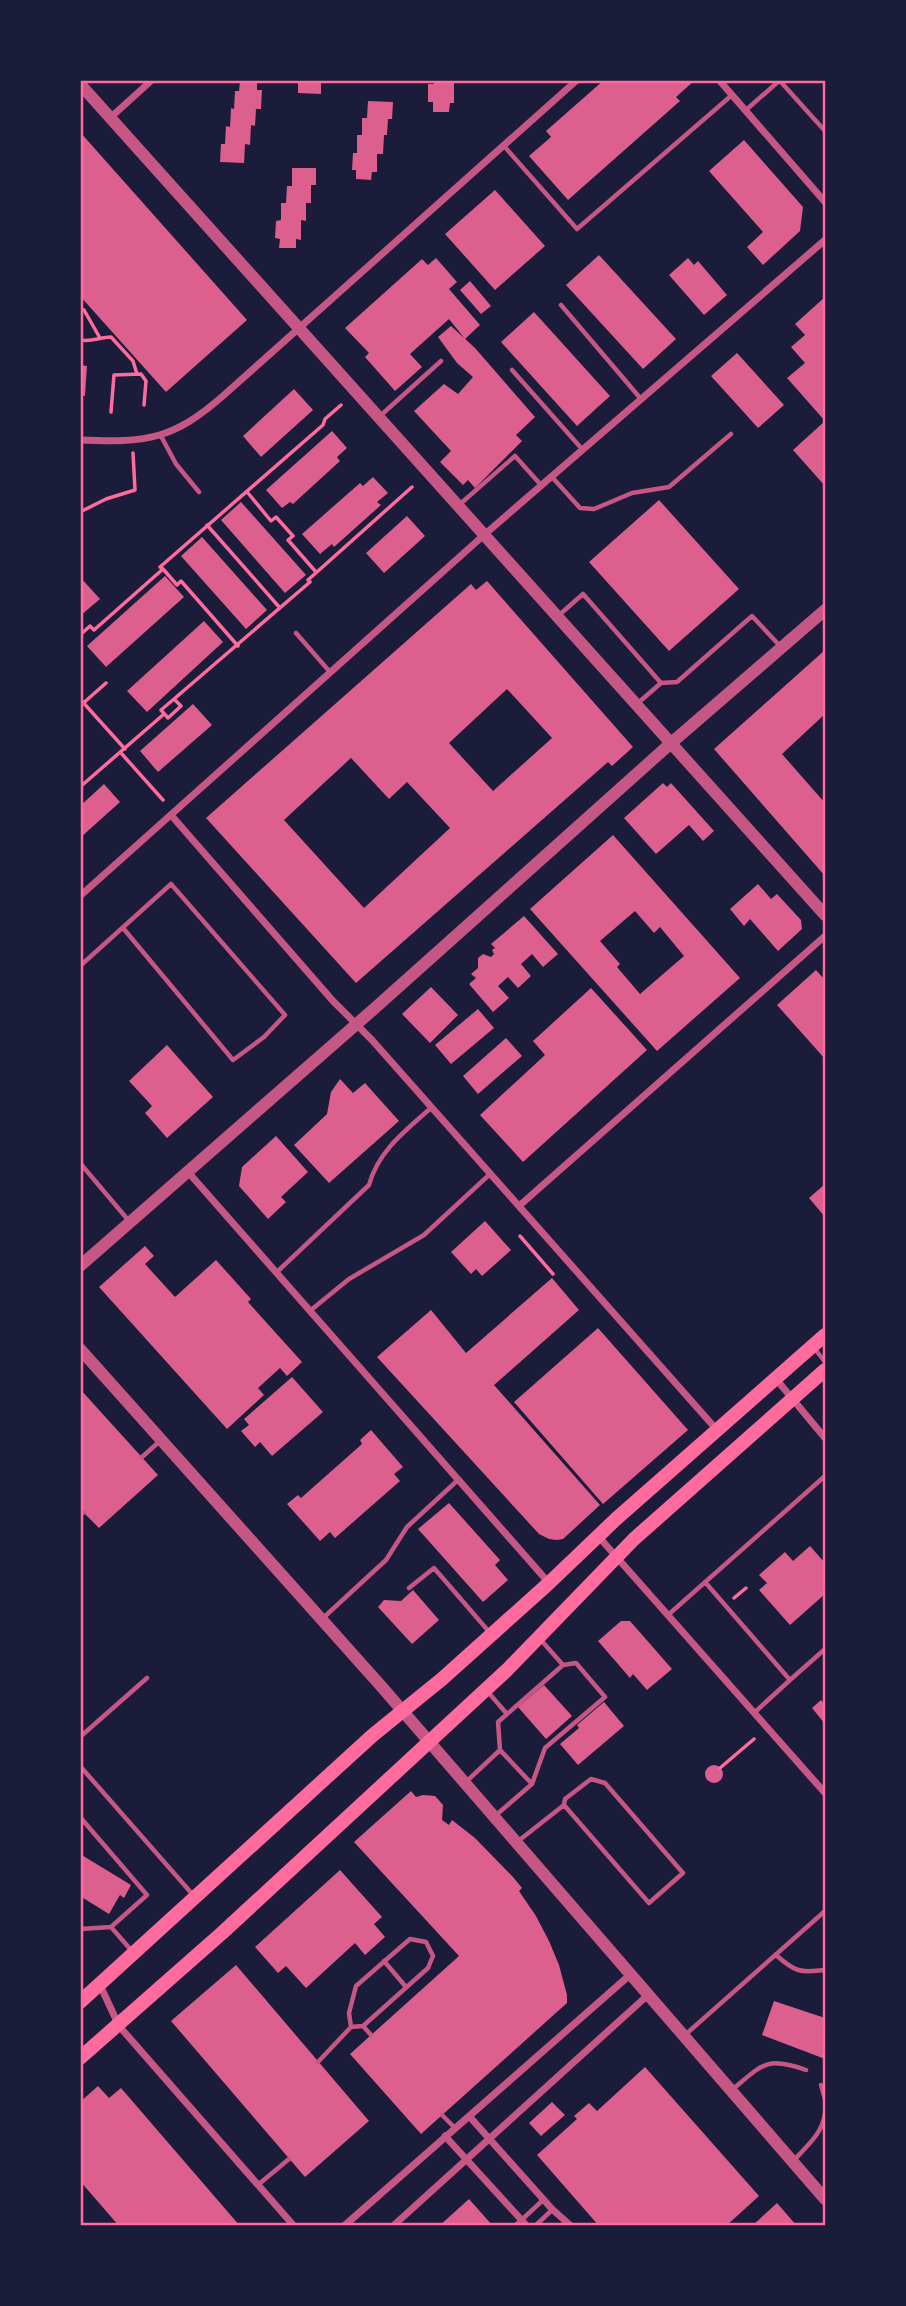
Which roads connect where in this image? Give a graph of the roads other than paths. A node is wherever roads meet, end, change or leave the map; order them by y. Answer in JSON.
{"nodes":[{"id":1,"x":152,"y":80,"type":"edge"},
{"id":2,"x":578,"y":80,"type":"edge"},
{"id":3,"x":719,"y":80,"type":"edge"},
{"id":4,"x":780,"y":81,"type":"edge"},
{"id":5,"x":80,"y":84,"type":"edge"},
{"id":6,"x":732,"y":95,"type":"junction"},
{"id":7,"x":745,"y":110,"type":"junction"},
{"id":8,"x":110,"y":118,"type":"junction"},
{"id":9,"x":825,"y":131,"type":"edge"},
{"id":10,"x":504,"y":146,"type":"junction"},
{"id":11,"x":825,"y":202,"type":"edge"},
{"id":12,"x":825,"y":240,"type":"edge"},
{"id":13,"x":561,"y":306,"type":"dead end"},
{"id":14,"x":299,"y":328,"type":"junction"},
{"id":15,"x":441,"y":361,"type":"dead end"},
{"id":16,"x":512,"y":370,"type":"dead end"},
{"id":17,"x":641,"y":399,"type":"junction"},
{"id":18,"x":379,"y":416,"type":"junction"},
{"id":19,"x":731,"y":434,"type":"dead end"},
{"id":20,"x":161,"y":436,"type":"junction"},
{"id":21,"x":80,"y":440,"type":"edge"},
{"id":22,"x":583,"y":450,"type":"junction"},
{"id":23,"x":552,"y":477,"type":"junction"},
{"id":24,"x":542,"y":485,"type":"junction"},
{"id":25,"x":199,"y":492,"type":"dead end"},
{"id":26,"x":458,"y":506,"type":"junction"},
{"id":27,"x":484,"y":535,"type":"junction"},
{"id":28,"x":825,"y":610,"type":"edge"},
{"id":29,"x":557,"y":617,"type":"junction"},
{"id":30,"x":296,"y":633,"type":"dead end"},
{"id":31,"x":781,"y":648,"type":"junction"},
{"id":32,"x":330,"y":673,"type":"junction"},
{"id":33,"x":661,"y":683,"type":"junction"},
{"id":34,"x":635,"y":705,"type":"junction"},
{"id":35,"x":670,"y":744,"type":"junction"},
{"id":36,"x":171,"y":815,"type":"junction"},
{"id":37,"x":80,"y":896,"type":"edge"},
{"id":38,"x":825,"y":915,"type":"edge"},
{"id":39,"x":124,"y":928,"type":"junction"},
{"id":40,"x":825,"y":936,"type":"edge"},
{"id":41,"x":80,"y":966,"type":"edge"},
{"id":42,"x":357,"y":1024,"type":"junction"},
{"id":43,"x":432,"y":1107,"type":"junction"},
{"id":44,"x":80,"y":1163,"type":"edge"},
{"id":45,"x":188,"y":1172,"type":"junction"},
{"id":46,"x":490,"y":1173,"type":"junction"},
{"id":47,"x":519,"y":1206,"type":"junction"},
{"id":48,"x":130,"y":1222,"type":"junction"},
{"id":49,"x":80,"y":1266,"type":"edge"},
{"id":50,"x":277,"y":1272,"type":"junction"},
{"id":51,"x":311,"y":1310,"type":"junction"},
{"id":52,"x":825,"y":1335,"type":"edge"},
{"id":53,"x":813,"y":1346,"type":"junction"},
{"id":54,"x":80,"y":1349,"type":"edge"},
{"id":55,"x":825,"y":1362,"type":"edge"},
{"id":56,"x":825,"y":1370,"type":"edge"},
{"id":57,"x":776,"y":1379,"type":"junction"},
{"id":58,"x":793,"y":1399,"type":"junction"},
{"id":59,"x":717,"y":1430,"type":"junction"},
{"id":60,"x":825,"y":1438,"type":"edge"},
{"id":61,"x":162,"y":1440,"type":"junction"},
{"id":62,"x":142,"y":1457,"type":"dead end"},
{"id":63,"x":825,"y":1476,"type":"edge"},
{"id":64,"x":459,"y":1479,"type":"junction"},
{"id":65,"x":598,"y":1536,"type":"junction"},
{"id":66,"x":616,"y":1558,"type":"junction"},
{"id":67,"x":705,"y":1582,"type":"junction"},
{"id":68,"x":550,"y":1583,"type":"junction"},
{"id":69,"x":409,"y":1587,"type":"dead end"},
{"id":70,"x":667,"y":1616,"type":"junction"},
{"id":71,"x":321,"y":1620,"type":"junction"},
{"id":72,"x":492,"y":1634,"type":"junction"},
{"id":73,"x":540,"y":1638,"type":"junction"},
{"id":74,"x":825,"y":1648,"type":"edge"},
{"id":75,"x":563,"y":1665,"type":"junction"},
{"id":76,"x":147,"y":1678,"type":"dead end"},
{"id":77,"x":790,"y":1680,"type":"junction"},
{"id":78,"x":485,"y":1689,"type":"junction"},
{"id":79,"x":402,"y":1711,"type":"junction"},
{"id":80,"x":754,"y":1713,"type":"junction"},
{"id":81,"x":507,"y":1714,"type":"junction"},
{"id":82,"x":80,"y":1737,"type":"edge"},
{"id":83,"x":429,"y":1741,"type":"junction"},
{"id":84,"x":500,"y":1750,"type":"junction"},
{"id":85,"x":80,"y":1766,"type":"edge"},
{"id":86,"x":465,"y":1783,"type":"junction"},
{"id":87,"x":532,"y":1784,"type":"junction"},
{"id":88,"x":825,"y":1793,"type":"edge"},
{"id":89,"x":564,"y":1805,"type":"junction"},
{"id":90,"x":80,"y":1817,"type":"edge"},
{"id":91,"x":495,"y":1817,"type":"junction"},
{"id":92,"x":517,"y":1842,"type":"junction"},
{"id":93,"x":194,"y":1897,"type":"junction"},
{"id":94,"x":825,"y":1911,"type":"edge"},
{"id":95,"x":111,"y":1927,"type":"junction"},
{"id":96,"x":80,"y":1930,"type":"edge"},
{"id":97,"x":133,"y":1953,"type":"junction"},
{"id":98,"x":776,"y":1955,"type":"junction"},
{"id":99,"x":384,"y":1962,"type":"junction"},
{"id":100,"x":825,"y":1970,"type":"edge"},
{"id":101,"x":631,"y":1973,"type":"junction"},
{"id":102,"x":99,"y":1984,"type":"junction"},
{"id":103,"x":406,"y":1987,"type":"junction"},
{"id":104,"x":649,"y":1994,"type":"junction"},
{"id":105,"x":80,"y":2002,"type":"edge"},
{"id":106,"x":119,"y":2026,"type":"junction"},
{"id":107,"x":363,"y":2026,"type":"junction"},
{"id":108,"x":351,"y":2027,"type":"junction"},
{"id":109,"x":371,"y":2035,"type":"dead end"},
{"id":110,"x":684,"y":2035,"type":"junction"},
{"id":111,"x":80,"y":2058,"type":"edge"},
{"id":112,"x":318,"y":2062,"type":"dead end"},
{"id":113,"x":806,"y":2070,"type":"dead end"},
{"id":114,"x":821,"y":2085,"type":"dead end"},
{"id":115,"x":732,"y":2090,"type":"junction"},
{"id":116,"x":825,"y":2099,"type":"edge"},
{"id":117,"x":825,"y":2113,"type":"edge"},
{"id":118,"x":442,"y":2115,"type":"dead end"},
{"id":119,"x":469,"y":2116,"type":"junction"},
{"id":120,"x":455,"y":2128,"type":"junction"},
{"id":121,"x":446,"y":2136,"type":"junction"},
{"id":122,"x":488,"y":2138,"type":"junction"},
{"id":123,"x":466,"y":2158,"type":"junction"},
{"id":124,"x":289,"y":2159,"type":"dead end"},
{"id":125,"x":793,"y":2161,"type":"junction"},
{"id":126,"x":258,"y":2185,"type":"junction"},
{"id":127,"x":544,"y":2199,"type":"junction"},
{"id":128,"x":825,"y":2199,"type":"edge"},
{"id":129,"x":552,"y":2209,"type":"junction"},
{"id":130,"x":524,"y":2222,"type":"edge"},
{"id":131,"x":293,"y":2225,"type":"edge"},
{"id":132,"x":344,"y":2225,"type":"edge"},
{"id":133,"x":393,"y":2225,"type":"edge"},
{"id":134,"x":514,"y":2225,"type":"edge"},
{"id":135,"x":535,"y":2225,"type":"edge"},
{"id":136,"x":571,"y":2225,"type":"edge"}],
"edges":[{"from":1,"to":8,"type":"street"},
{"from":2,"to":10,"type":"street"},
{"from":3,"to":6,"type":"street"},
{"from":4,"to":7,"type":"lane"},
{"from":4,"to":9,"type":"lane"},
{"from":5,"to":8,"type":"street"},
{"from":6,"to":7,"type":"street"},
{"from":6,"to":10,"type":"lane"},
{"from":7,"to":11,"type":"street"},
{"from":8,"to":14,"type":"street"},
{"from":10,"to":14,"type":"street"},
{"from":12,"to":17,"type":"street"},
{"from":13,"to":17,"type":"lane"},
{"from":14,"to":18,"type":"street"},
{"from":14,"to":20,"type":"street"},
{"from":15,"to":18,"type":"lane"},
{"from":16,"to":22,"type":"lane"},
{"from":17,"to":22,"type":"street"},
{"from":18,"to":26,"type":"street"},
{"from":19,"to":23,"type":"lane"},
{"from":20,"to":21,"type":"street"},
{"from":20,"to":25,"type":"lane"},
{"from":22,"to":23,"type":"street"},
{"from":23,"to":24,"type":"street"},
{"from":24,"to":26,"type":"lane"},
{"from":24,"to":27,"type":"street"},
{"from":26,"to":27,"type":"street"},
{"from":27,"to":29,"type":"street"},
{"from":27,"to":32,"type":"street"},
{"from":28,"to":31,"type":"street"},
{"from":29,"to":33,"type":"lane"},
{"from":29,"to":34,"type":"street"},
{"from":30,"to":32,"type":"lane"},
{"from":31,"to":33,"type":"lane"},
{"from":31,"to":35,"type":"street"},
{"from":32,"to":36,"type":"street"},
{"from":33,"to":34,"type":"lane"},
{"from":34,"to":35,"type":"street"},
{"from":35,"to":38,"type":"street"},
{"from":35,"to":42,"type":"street"},
{"from":36,"to":37,"type":"street"},
{"from":36,"to":42,"type":"street"},
{"from":39,"to":39,"type":"lane"},
{"from":39,"to":41,"type":"lane"},
{"from":40,"to":47,"type":"street"},
{"from":42,"to":43,"type":"street"},
{"from":42,"to":45,"type":"street"},
{"from":43,"to":46,"type":"street"},
{"from":43,"to":50,"type":"lane"},
{"from":44,"to":48,"type":"lane"},
{"from":45,"to":48,"type":"street"},
{"from":45,"to":50,"type":"street"},
{"from":46,"to":47,"type":"street"},
{"from":46,"to":51,"type":"lane"},
{"from":47,"to":59,"type":"street"},
{"from":48,"to":49,"type":"street"},
{"from":50,"to":51,"type":"street"},
{"from":51,"to":64,"type":"street"},
{"from":52,"to":53,"type":"main road"},
{"from":53,"to":55,"type":"lane"},
{"from":53,"to":57,"type":"main road"},
{"from":54,"to":61,"type":"street"},
{"from":56,"to":58,"type":"main road"},
{"from":57,"to":58,"type":"street"},
{"from":57,"to":59,"type":"main road"},
{"from":58,"to":60,"type":"street"},
{"from":58,"to":66,"type":"main road"},
{"from":59,"to":65,"type":"main road"},
{"from":61,"to":62,"type":"lane"},
{"from":61,"to":71,"type":"street"},
{"from":63,"to":67,"type":"lane"},
{"from":64,"to":68,"type":"street"},
{"from":64,"to":71,"type":"lane"},
{"from":65,"to":66,"type":"street"},
{"from":65,"to":68,"type":"main road"},
{"from":66,"to":70,"type":"street"},
{"from":66,"to":73,"type":"main road"},
{"from":67,"to":70,"type":"lane"},
{"from":67,"to":77,"type":"lane"},
{"from":68,"to":72,"type":"main road"},
{"from":69,"to":72,"type":"lane"},
{"from":70,"to":80,"type":"street"},
{"from":71,"to":79,"type":"street"},
{"from":72,"to":79,"type":"main road"},
{"from":73,"to":75,"type":"lane"},
{"from":73,"to":78,"type":"main road"},
{"from":74,"to":77,"type":"lane"},
{"from":75,"to":81,"type":"lane"},
{"from":75,"to":87,"type":"lane"},
{"from":76,"to":82,"type":"lane"},
{"from":77,"to":80,"type":"lane"},
{"from":78,"to":81,"type":"lane"},
{"from":78,"to":83,"type":"main road"},
{"from":79,"to":83,"type":"street"},
{"from":79,"to":93,"type":"main road"},
{"from":80,"to":88,"type":"street"},
{"from":81,"to":84,"type":"lane"},
{"from":83,"to":86,"type":"street"},
{"from":83,"to":106,"type":"main road"},
{"from":84,"to":86,"type":"lane"},
{"from":84,"to":87,"type":"lane"},
{"from":85,"to":93,"type":"lane"},
{"from":86,"to":91,"type":"street"},
{"from":87,"to":91,"type":"lane"},
{"from":89,"to":89,"type":"lane"},
{"from":89,"to":92,"type":"lane"},
{"from":90,"to":95,"type":"lane"},
{"from":91,"to":92,"type":"street"},
{"from":92,"to":101,"type":"street"},
{"from":93,"to":97,"type":"main road"},
{"from":94,"to":98,"type":"lane"},
{"from":95,"to":96,"type":"lane"},
{"from":95,"to":97,"type":"lane"},
{"from":97,"to":102,"type":"main road"},
{"from":98,"to":100,"type":"lane"},
{"from":98,"to":110,"type":"lane"},
{"from":99,"to":103,"type":"lane"},
{"from":99,"to":103,"type":"lane"},
{"from":99,"to":108,"type":"lane"},
{"from":101,"to":104,"type":"street"},
{"from":101,"to":119,"type":"street"},
{"from":102,"to":105,"type":"main road"},
{"from":102,"to":106,"type":"street"},
{"from":103,"to":107,"type":"lane"},
{"from":104,"to":110,"type":"street"},
{"from":104,"to":122,"type":"street"},
{"from":106,"to":111,"type":"main road"},
{"from":106,"to":126,"type":"street"},
{"from":107,"to":108,"type":"lane"},
{"from":107,"to":109,"type":"lane"},
{"from":108,"to":112,"type":"lane"},
{"from":110,"to":115,"type":"street"},
{"from":113,"to":115,"type":"lane"},
{"from":114,"to":116,"type":"lane"},
{"from":115,"to":125,"type":"street"},
{"from":117,"to":125,"type":"lane"},
{"from":118,"to":120,"type":"lane"},
{"from":119,"to":120,"type":"street"},
{"from":119,"to":122,"type":"street"},
{"from":120,"to":121,"type":"street"},
{"from":121,"to":123,"type":"street"},
{"from":121,"to":132,"type":"street"},
{"from":122,"to":123,"type":"street"},
{"from":122,"to":127,"type":"street"},
{"from":123,"to":130,"type":"street"},
{"from":123,"to":133,"type":"street"},
{"from":124,"to":126,"type":"lane"},
{"from":125,"to":128,"type":"street"},
{"from":126,"to":131,"type":"street"},
{"from":127,"to":129,"type":"street"},
{"from":127,"to":130,"type":"lane"},
{"from":129,"to":135,"type":"lane"},
{"from":129,"to":136,"type":"street"},
{"from":130,"to":134,"type":"lane"}]}
